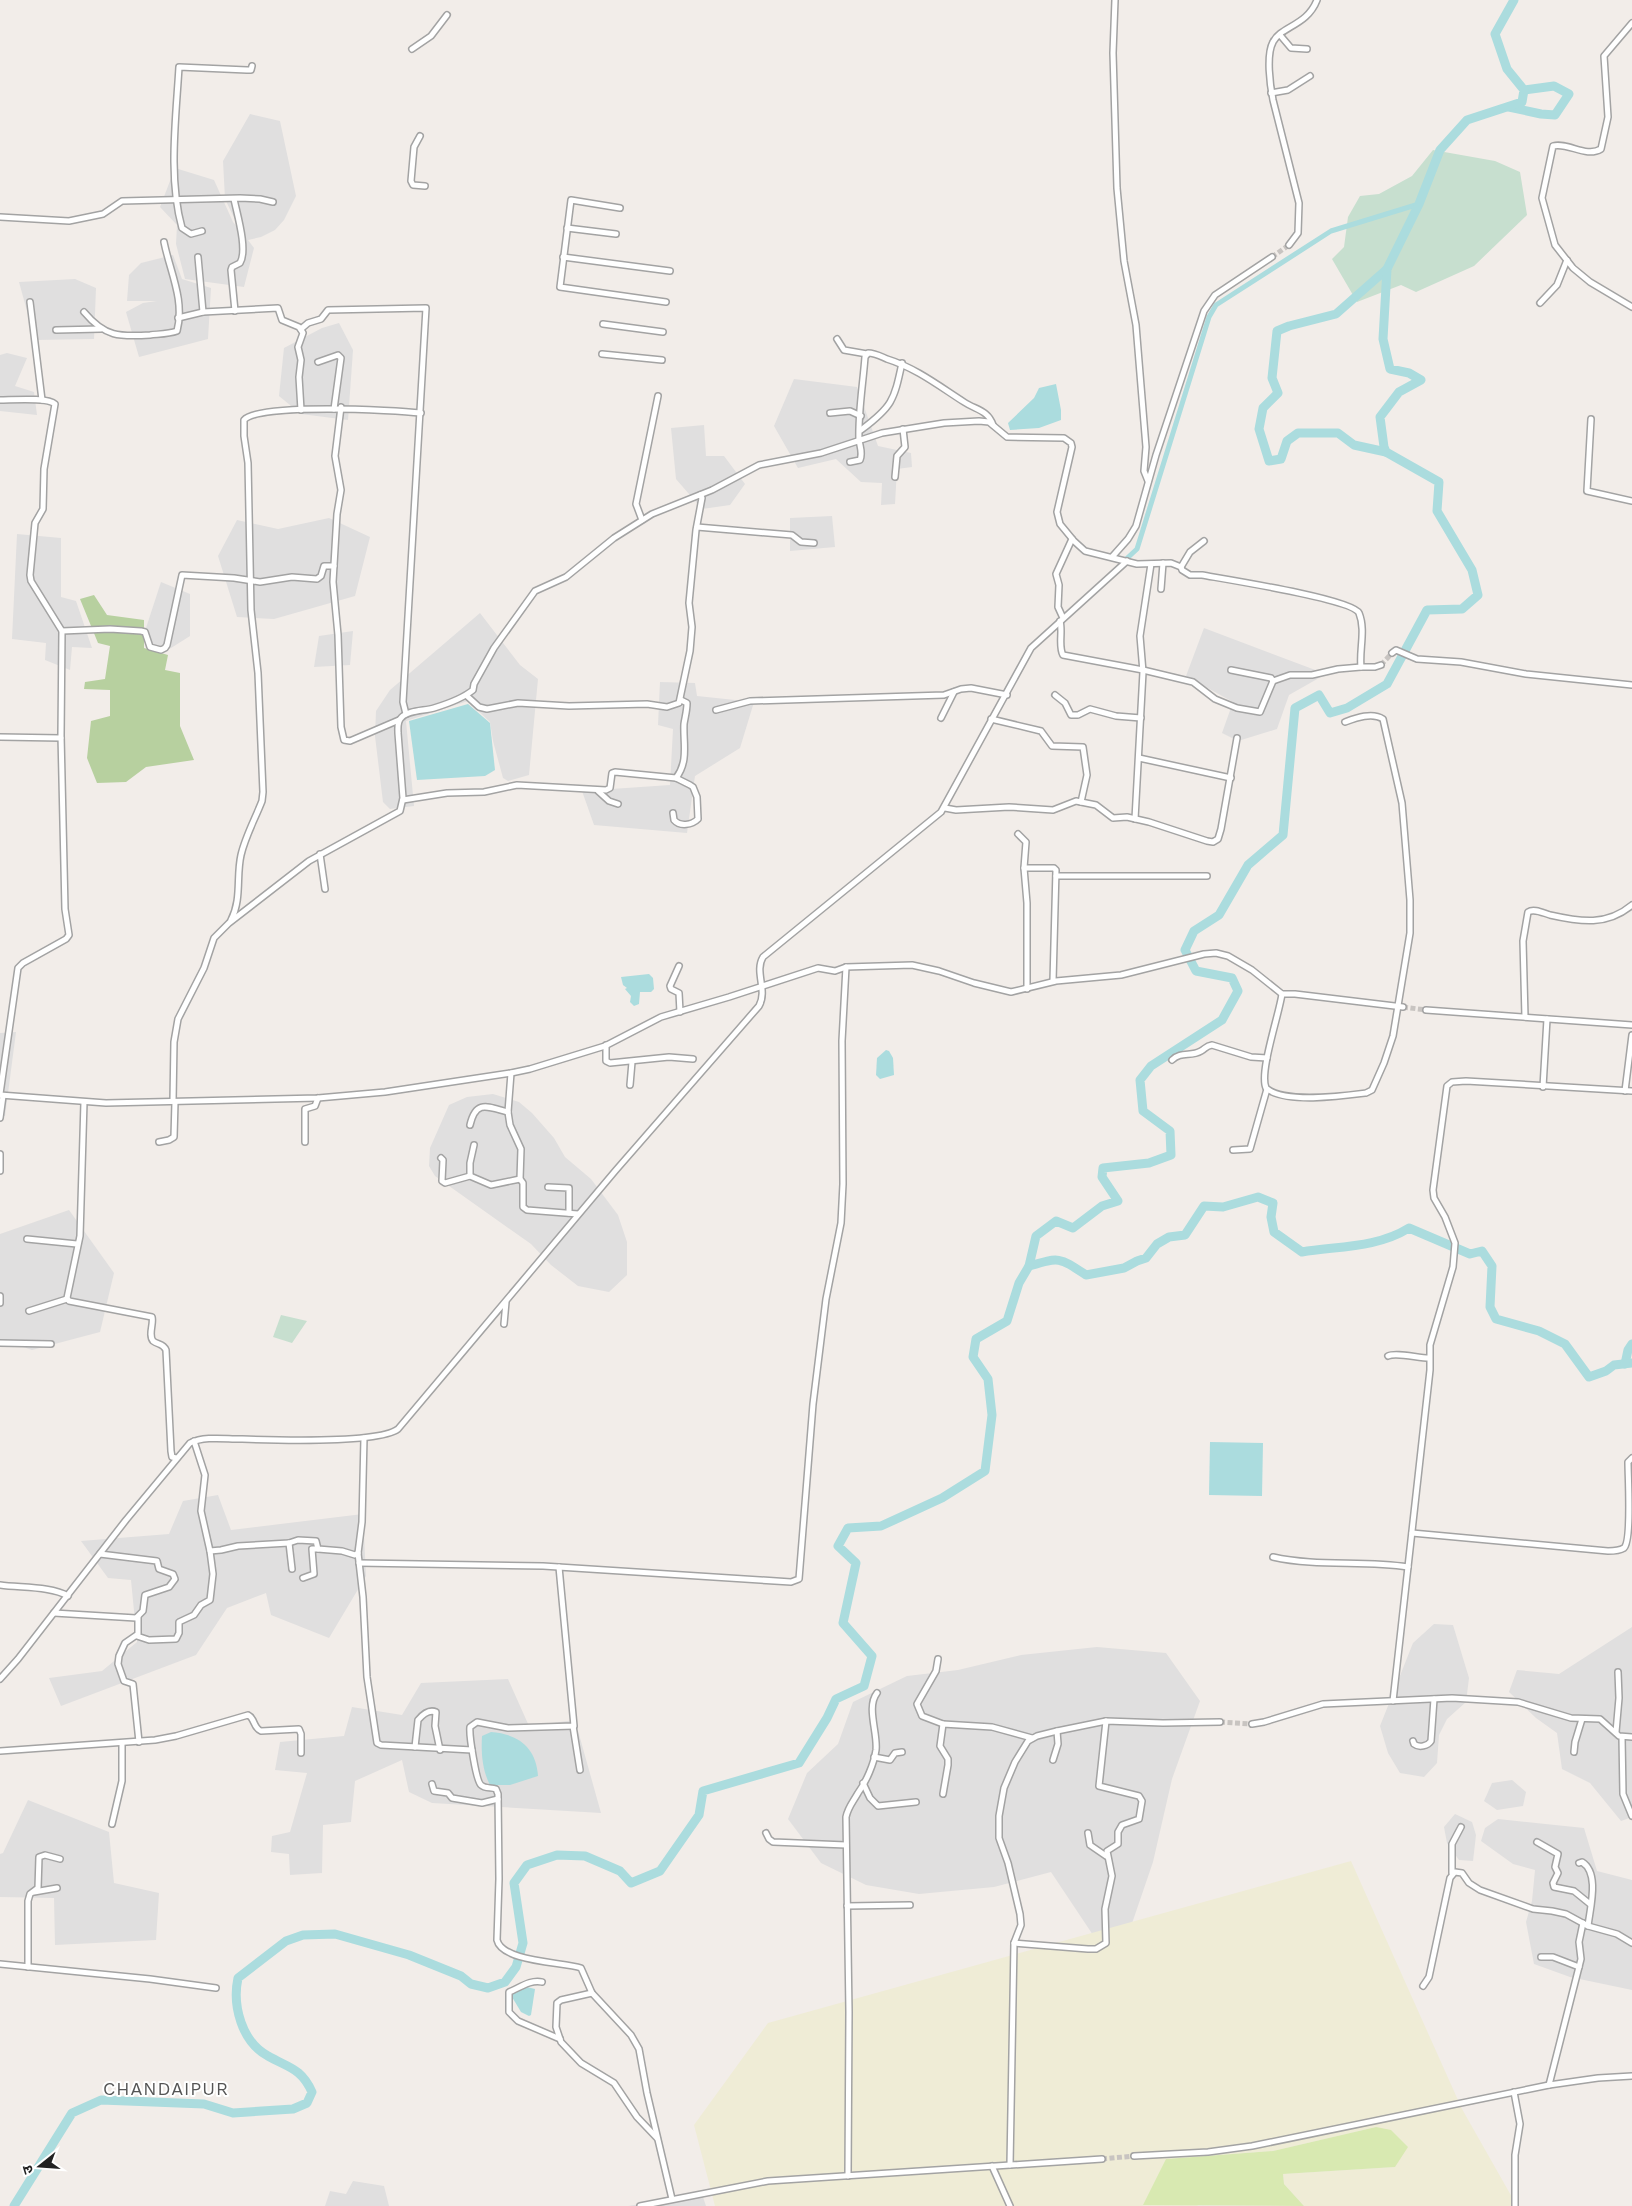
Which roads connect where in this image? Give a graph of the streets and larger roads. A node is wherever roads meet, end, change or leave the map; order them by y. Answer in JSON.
{"nodes":[{"id":1,"x":1115,"y":0,"type":"edge"},
{"id":2,"x":1317,"y":0,"type":"edge"},
{"id":3,"x":447,"y":15,"type":"dead end"},
{"id":4,"x":1632,"y":23,"type":"edge"},
{"id":5,"x":1280,"y":35,"type":"junction"},
{"id":6,"x":412,"y":48,"type":"dead end"},
{"id":7,"x":1307,"y":49,"type":"dead end"},
{"id":8,"x":252,"y":66,"type":"dead end"},
{"id":9,"x":1310,"y":76,"type":"dead end"},
{"id":10,"x":1272,"y":93,"type":"junction"},
{"id":11,"x":420,"y":136,"type":"dead end"},
{"id":12,"x":425,"y":186,"type":"dead end"},
{"id":13,"x":234,"y":199,"type":"junction"},
{"id":14,"x":176,"y":200,"type":"junction"},
{"id":15,"x":273,"y":202,"type":"dead end"},
{"id":16,"x":620,"y":208,"type":"dead end"},
{"id":17,"x":0,"y":217,"type":"edge"},
{"id":18,"x":567,"y":228,"type":"junction"},
{"id":19,"x":202,"y":231,"type":"dead end"},
{"id":20,"x":616,"y":234,"type":"dead end"},
{"id":21,"x":164,"y":242,"type":"dead end"},
{"id":22,"x":1289,"y":246,"type":"tunnel mouth"},
{"id":23,"x":198,"y":257,"type":"dead end"},
{"id":24,"x":563,"y":257,"type":"junction"},
{"id":25,"x":1272,"y":257,"type":"tunnel mouth"},
{"id":26,"x":1567,"y":260,"type":"junction"},
{"id":27,"x":670,"y":271,"type":"dead end"},
{"id":28,"x":30,"y":302,"type":"dead end"},
{"id":29,"x":666,"y":302,"type":"dead end"},
{"id":30,"x":1540,"y":303,"type":"dead end"},
{"id":31,"x":1632,"y":307,"type":"edge"},
{"id":32,"x":235,"y":311,"type":"junction"},
{"id":33,"x":84,"y":312,"type":"dead end"},
{"id":34,"x":202,"y":312,"type":"junction"},
{"id":35,"x":178,"y":318,"type":"junction"},
{"id":36,"x":603,"y":324,"type":"dead end"},
{"id":37,"x":102,"y":329,"type":"junction"},
{"id":38,"x":302,"y":329,"type":"junction"},
{"id":39,"x":56,"y":330,"type":"dead end"},
{"id":40,"x":663,"y":332,"type":"dead end"},
{"id":41,"x":837,"y":339,"type":"dead end"},
{"id":42,"x":602,"y":354,"type":"dead end"},
{"id":43,"x":867,"y":354,"type":"junction"},
{"id":44,"x":662,"y":360,"type":"dead end"},
{"id":45,"x":318,"y":362,"type":"dead end"},
{"id":46,"x":902,"y":363,"type":"junction"},
{"id":47,"x":658,"y":396,"type":"dead end"},
{"id":48,"x":0,"y":400,"type":"edge"},
{"id":49,"x":42,"y":400,"type":"junction"},
{"id":50,"x":342,"y":407,"type":"junction"},
{"id":51,"x":334,"y":409,"type":"junction"},
{"id":52,"x":301,"y":410,"type":"junction"},
{"id":53,"x":421,"y":413,"type":"junction"},
{"id":54,"x":830,"y":413,"type":"dead end"},
{"id":55,"x":860,"y":416,"type":"junction"},
{"id":56,"x":1591,"y":419,"type":"dead end"},
{"id":57,"x":993,"y":425,"type":"junction"},
{"id":58,"x":903,"y":429,"type":"junction"},
{"id":59,"x":861,"y":430,"type":"junction"},
{"id":60,"x":859,"y":439,"type":"junction"},
{"id":61,"x":850,"y":462,"type":"dead end"},
{"id":62,"x":895,"y":477,"type":"dead end"},
{"id":63,"x":1148,"y":481,"type":"junction"},
{"id":64,"x":700,"y":495,"type":"junction"},
{"id":65,"x":1632,"y":501,"type":"edge"},
{"id":66,"x":642,"y":518,"type":"junction"},
{"id":67,"x":697,"y":527,"type":"junction"},
{"id":68,"x":1072,"y":539,"type":"junction"},
{"id":69,"x":1204,"y":541,"type":"dead end"},
{"id":70,"x":814,"y":543,"type":"dead end"},
{"id":71,"x":1113,"y":557,"type":"junction"},
{"id":72,"x":1125,"y":560,"type":"junction"},
{"id":73,"x":1163,"y":563,"type":"junction"},
{"id":74,"x":1151,"y":564,"type":"junction"},
{"id":75,"x":334,"y":566,"type":"junction"},
{"id":76,"x":1181,"y":567,"type":"junction"},
{"id":77,"x":250,"y":581,"type":"junction"},
{"id":78,"x":1161,"y":589,"type":"dead end"},
{"id":79,"x":1061,"y":617,"type":"junction"},
{"id":80,"x":62,"y":631,"type":"junction"},
{"id":81,"x":1392,"y":653,"type":"dead end"},
{"id":82,"x":1381,"y":665,"type":"tunnel mouth"},
{"id":83,"x":1361,"y":667,"type":"junction"},
{"id":84,"x":1143,"y":670,"type":"junction"},
{"id":85,"x":1231,"y":670,"type":"dead end"},
{"id":86,"x":1274,"y":681,"type":"junction"},
{"id":87,"x":1632,"y":685,"type":"edge"},
{"id":88,"x":955,"y":692,"type":"junction"},
{"id":89,"x":1004,"y":694,"type":"junction"},
{"id":90,"x":1056,"y":694,"type":"dead end"},
{"id":91,"x":467,"y":696,"type":"junction"},
{"id":92,"x":681,"y":700,"type":"junction"},
{"id":93,"x":716,"y":710,"type":"dead end"},
{"id":94,"x":406,"y":714,"type":"junction"},
{"id":95,"x":941,"y":718,"type":"dead end"},
{"id":96,"x":1141,"y":718,"type":"junction"},
{"id":97,"x":991,"y":719,"type":"junction"},
{"id":98,"x":399,"y":720,"type":"junction"},
{"id":99,"x":1345,"y":722,"type":"dead end"},
{"id":100,"x":0,"y":737,"type":"edge"},
{"id":101,"x":61,"y":738,"type":"junction"},
{"id":102,"x":1237,"y":738,"type":"dead end"},
{"id":103,"x":1138,"y":758,"type":"junction"},
{"id":104,"x":676,"y":778,"type":"junction"},
{"id":105,"x":1231,"y":778,"type":"junction"},
{"id":106,"x":597,"y":790,"type":"junction"},
{"id":107,"x":403,"y":800,"type":"junction"},
{"id":108,"x":1081,"y":802,"type":"junction"},
{"id":109,"x":618,"y":804,"type":"dead end"},
{"id":110,"x":945,"y":808,"type":"junction"},
{"id":111,"x":673,"y":813,"type":"dead end"},
{"id":112,"x":1135,"y":818,"type":"junction"},
{"id":113,"x":1018,"y":834,"type":"dead end"},
{"id":114,"x":320,"y":854,"type":"junction"},
{"id":115,"x":1024,"y":868,"type":"junction"},
{"id":116,"x":1056,"y":876,"type":"junction"},
{"id":117,"x":1207,"y":876,"type":"dead end"},
{"id":118,"x":325,"y":889,"type":"dead end"},
{"id":119,"x":1632,"y":905,"type":"edge"},
{"id":120,"x":229,"y":923,"type":"junction"},
{"id":121,"x":679,"y":966,"type":"dead end"},
{"id":122,"x":846,"y":968,"type":"junction"},
{"id":123,"x":1053,"y":982,"type":"junction"},
{"id":124,"x":761,"y":987,"type":"junction"},
{"id":125,"x":1027,"y":989,"type":"junction"},
{"id":126,"x":1282,"y":994,"type":"junction"},
{"id":127,"x":1396,"y":1006,"type":"junction"},
{"id":128,"x":1403,"y":1007,"type":"tunnel mouth"},
{"id":129,"x":1426,"y":1010,"type":"tunnel mouth"},
{"id":130,"x":680,"y":1012,"type":"junction"},
{"id":131,"x":1525,"y":1017,"type":"junction"},
{"id":132,"x":1548,"y":1019,"type":"junction"},
{"id":133,"x":1632,"y":1024,"type":"edge"},
{"id":134,"x":1632,"y":1035,"type":"edge"},
{"id":135,"x":606,"y":1046,"type":"junction"},
{"id":136,"x":1267,"y":1058,"type":"junction"},
{"id":137,"x":693,"y":1059,"type":"dead end"},
{"id":138,"x":1172,"y":1060,"type":"dead end"},
{"id":139,"x":632,"y":1062,"type":"junction"},
{"id":140,"x":511,"y":1073,"type":"junction"},
{"id":141,"x":630,"y":1085,"type":"dead end"},
{"id":142,"x":1543,"y":1087,"type":"junction"},
{"id":143,"x":1267,"y":1088,"type":"junction"},
{"id":144,"x":1625,"y":1091,"type":"junction"},
{"id":145,"x":1632,"y":1091,"type":"edge"},
{"id":146,"x":1,"y":1095,"type":"edge"},
{"id":147,"x":318,"y":1098,"type":"junction"},
{"id":148,"x":174,"y":1101,"type":"junction"},
{"id":149,"x":84,"y":1102,"type":"junction"},
{"id":150,"x":508,"y":1112,"type":"junction"},
{"id":151,"x":0,"y":1118,"type":"edge"},
{"id":152,"x":470,"y":1125,"type":"dead end"},
{"id":153,"x":159,"y":1142,"type":"dead end"},
{"id":154,"x":305,"y":1142,"type":"dead end"},
{"id":155,"x":474,"y":1145,"type":"dead end"},
{"id":156,"x":1233,"y":1150,"type":"dead end"},
{"id":157,"x":0,"y":1154,"type":"edge"},
{"id":158,"x":441,"y":1158,"type":"dead end"},
{"id":159,"x":0,"y":1171,"type":"edge"},
{"id":160,"x":470,"y":1176,"type":"junction"},
{"id":161,"x":520,"y":1179,"type":"junction"},
{"id":162,"x":548,"y":1188,"type":"dead end"},
{"id":163,"x":574,"y":1213,"type":"junction"},
{"id":164,"x":27,"y":1239,"type":"dead end"},
{"id":165,"x":78,"y":1244,"type":"junction"},
{"id":166,"x":0,"y":1296,"type":"edge"},
{"id":167,"x":67,"y":1299,"type":"junction"},
{"id":168,"x":506,"y":1301,"type":"junction"},
{"id":169,"x":0,"y":1302,"type":"edge"},
{"id":170,"x":29,"y":1311,"type":"dead end"},
{"id":171,"x":504,"y":1324,"type":"dead end"},
{"id":172,"x":0,"y":1343,"type":"edge"},
{"id":173,"x":51,"y":1344,"type":"dead end"},
{"id":174,"x":1388,"y":1356,"type":"dead end"},
{"id":175,"x":1429,"y":1358,"type":"junction"},
{"id":176,"x":364,"y":1438,"type":"junction"},
{"id":177,"x":194,"y":1441,"type":"junction"},
{"id":178,"x":174,"y":1457,"type":"junction"},
{"id":179,"x":1632,"y":1458,"type":"edge"},
{"id":180,"x":1412,"y":1533,"type":"junction"},
{"id":181,"x":289,"y":1543,"type":"junction"},
{"id":182,"x":318,"y":1549,"type":"junction"},
{"id":183,"x":210,"y":1551,"type":"junction"},
{"id":184,"x":358,"y":1553,"type":"junction"},
{"id":185,"x":100,"y":1554,"type":"junction"},
{"id":186,"x":1273,"y":1557,"type":"dead end"},
{"id":187,"x":360,"y":1563,"type":"junction"},
{"id":188,"x":559,"y":1567,"type":"junction"},
{"id":189,"x":1408,"y":1567,"type":"junction"},
{"id":190,"x":292,"y":1569,"type":"dead end"},
{"id":191,"x":303,"y":1578,"type":"dead end"},
{"id":192,"x":0,"y":1585,"type":"edge"},
{"id":193,"x":65,"y":1594,"type":"junction"},
{"id":194,"x":54,"y":1614,"type":"junction"},
{"id":195,"x":138,"y":1617,"type":"junction"},
{"id":196,"x":137,"y":1636,"type":"junction"},
{"id":197,"x":938,"y":1659,"type":"dead end"},
{"id":198,"x":1618,"y":1672,"type":"dead end"},
{"id":199,"x":0,"y":1678,"type":"edge"},
{"id":200,"x":877,"y":1692,"type":"dead end"},
{"id":201,"x":1434,"y":1699,"type":"junction"},
{"id":202,"x":1393,"y":1702,"type":"junction"},
{"id":203,"x":1582,"y":1718,"type":"junction"},
{"id":204,"x":1106,"y":1721,"type":"junction"},
{"id":205,"x":1220,"y":1722,"type":"tunnel mouth"},
{"id":206,"x":943,"y":1724,"type":"junction"},
{"id":207,"x":1252,"y":1724,"type":"tunnel mouth"},
{"id":208,"x":573,"y":1726,"type":"junction"},
{"id":209,"x":1057,"y":1731,"type":"junction"},
{"id":210,"x":1616,"y":1732,"type":"junction"},
{"id":211,"x":1622,"y":1737,"type":"junction"},
{"id":212,"x":1632,"y":1737,"type":"edge"},
{"id":213,"x":1032,"y":1738,"type":"junction"},
{"id":214,"x":1413,"y":1741,"type":"dead end"},
{"id":215,"x":139,"y":1742,"type":"junction"},
{"id":216,"x":122,"y":1743,"type":"junction"},
{"id":217,"x":415,"y":1747,"type":"junction"},
{"id":218,"x":440,"y":1750,"type":"junction"},
{"id":219,"x":472,"y":1750,"type":"junction"},
{"id":220,"x":0,"y":1751,"type":"edge"},
{"id":221,"x":902,"y":1752,"type":"dead end"},
{"id":222,"x":1574,"y":1752,"type":"dead end"},
{"id":223,"x":301,"y":1753,"type":"dead end"},
{"id":224,"x":874,"y":1757,"type":"junction"},
{"id":225,"x":1053,"y":1760,"type":"dead end"},
{"id":226,"x":580,"y":1770,"type":"dead end"},
{"id":227,"x":863,"y":1783,"type":"junction"},
{"id":228,"x":432,"y":1784,"type":"dead end"},
{"id":229,"x":943,"y":1794,"type":"dead end"},
{"id":230,"x":498,"y":1799,"type":"junction"},
{"id":231,"x":916,"y":1802,"type":"dead end"},
{"id":232,"x":1632,"y":1816,"type":"edge"},
{"id":233,"x":112,"y":1824,"type":"dead end"},
{"id":234,"x":1462,"y":1827,"type":"dead end"},
{"id":235,"x":766,"y":1833,"type":"dead end"},
{"id":236,"x":1088,"y":1833,"type":"dead end"},
{"id":237,"x":1537,"y":1842,"type":"dead end"},
{"id":238,"x":846,"y":1845,"type":"junction"},
{"id":239,"x":1106,"y":1856,"type":"junction"},
{"id":240,"x":60,"y":1859,"type":"dead end"},
{"id":241,"x":1579,"y":1863,"type":"dead end"},
{"id":242,"x":1452,"y":1873,"type":"junction"},
{"id":243,"x":57,"y":1888,"type":"dead end"},
{"id":244,"x":34,"y":1892,"type":"junction"},
{"id":245,"x":1590,"y":1904,"type":"junction"},
{"id":246,"x":910,"y":1905,"type":"dead end"},
{"id":247,"x":847,"y":1906,"type":"junction"},
{"id":248,"x":1586,"y":1924,"type":"junction"},
{"id":249,"x":1014,"y":1942,"type":"junction"},
{"id":250,"x":1632,"y":1943,"type":"edge"},
{"id":251,"x":1541,"y":1957,"type":"dead end"},
{"id":252,"x":0,"y":1964,"type":"edge"},
{"id":253,"x":28,"y":1967,"type":"junction"},
{"id":254,"x":1579,"y":1967,"type":"junction"},
{"id":255,"x":542,"y":1982,"type":"dead end"},
{"id":256,"x":1423,"y":1986,"type":"dead end"},
{"id":257,"x":216,"y":1988,"type":"dead end"},
{"id":258,"x":592,"y":1993,"type":"junction"},
{"id":259,"x":560,"y":2039,"type":"junction"},
{"id":260,"x":1632,"y":2076,"type":"edge"},
{"id":261,"x":1549,"y":2085,"type":"junction"},
{"id":262,"x":1514,"y":2092,"type":"junction"},
{"id":263,"x":657,"y":2139,"type":"junction"},
{"id":264,"x":1134,"y":2156,"type":"tunnel mouth"},
{"id":265,"x":1102,"y":2159,"type":"tunnel mouth"},
{"id":266,"x":1010,"y":2165,"type":"junction"},
{"id":267,"x":992,"y":2166,"type":"junction"},
{"id":268,"x":848,"y":2176,"type":"junction"},
{"id":269,"x":672,"y":2199,"type":"junction"},
{"id":270,"x":640,"y":2206,"type":"edge"},
{"id":271,"x":1010,"y":2206,"type":"edge"},
{"id":272,"x":1515,"y":2206,"type":"edge"}],
"edges":[{"from":1,"to":63,"type":"street"},
{"from":2,"to":5,"type":"street"},
{"from":3,"to":6,"type":"street"},
{"from":4,"to":26,"type":"street"},
{"from":5,"to":7,"type":"street"},
{"from":5,"to":10,"type":"street"},
{"from":8,"to":14,"type":"street"},
{"from":9,"to":10,"type":"street"},
{"from":10,"to":22,"type":"street"},
{"from":11,"to":12,"type":"street"},
{"from":13,"to":14,"type":"street"},
{"from":13,"to":15,"type":"street"},
{"from":13,"to":32,"type":"street"},
{"from":14,"to":17,"type":"street"},
{"from":14,"to":19,"type":"street"},
{"from":16,"to":18,"type":"street"},
{"from":18,"to":20,"type":"street"},
{"from":18,"to":24,"type":"street"},
{"from":21,"to":35,"type":"street"},
{"from":23,"to":34,"type":"street"},
{"from":24,"to":27,"type":"street"},
{"from":24,"to":29,"type":"street"},
{"from":25,"to":63,"type":"street"},
{"from":26,"to":30,"type":"street"},
{"from":26,"to":31,"type":"street"},
{"from":28,"to":49,"type":"street"},
{"from":32,"to":34,"type":"street"},
{"from":32,"to":38,"type":"street"},
{"from":33,"to":37,"type":"street"},
{"from":34,"to":35,"type":"street"},
{"from":35,"to":37,"type":"street"},
{"from":36,"to":40,"type":"street"},
{"from":37,"to":39,"type":"street"},
{"from":38,"to":52,"type":"street"},
{"from":38,"to":53,"type":"street"},
{"from":41,"to":43,"type":"street"},
{"from":42,"to":44,"type":"street"},
{"from":43,"to":46,"type":"street"},
{"from":43,"to":55,"type":"street"},
{"from":45,"to":51,"type":"street"},
{"from":46,"to":57,"type":"street"},
{"from":46,"to":59,"type":"street"},
{"from":47,"to":66,"type":"street"},
{"from":48,"to":49,"type":"street"},
{"from":49,"to":80,"type":"street"},
{"from":50,"to":51,"type":"street"},
{"from":50,"to":53,"type":"street"},
{"from":50,"to":75,"type":"street"},
{"from":51,"to":52,"type":"street"},
{"from":52,"to":77,"type":"street"},
{"from":53,"to":94,"type":"street"},
{"from":54,"to":55,"type":"street"},
{"from":55,"to":59,"type":"street"},
{"from":56,"to":65,"type":"street"},
{"from":57,"to":58,"type":"street"},
{"from":57,"to":68,"type":"street"},
{"from":58,"to":60,"type":"street"},
{"from":58,"to":62,"type":"street"},
{"from":59,"to":60,"type":"street"},
{"from":60,"to":61,"type":"street"},
{"from":60,"to":64,"type":"street"},
{"from":63,"to":71,"type":"street"},
{"from":64,"to":66,"type":"street"},
{"from":64,"to":67,"type":"street"},
{"from":66,"to":91,"type":"street"},
{"from":67,"to":70,"type":"street"},
{"from":67,"to":92,"type":"street"},
{"from":68,"to":71,"type":"street"},
{"from":68,"to":79,"type":"street"},
{"from":69,"to":76,"type":"street"},
{"from":71,"to":72,"type":"street"},
{"from":72,"to":74,"type":"street"},
{"from":72,"to":79,"type":"street"},
{"from":73,"to":74,"type":"street"},
{"from":73,"to":76,"type":"street"},
{"from":73,"to":78,"type":"street"},
{"from":74,"to":84,"type":"street"},
{"from":75,"to":77,"type":"street"},
{"from":75,"to":98,"type":"street"},
{"from":76,"to":83,"type":"street"},
{"from":77,"to":80,"type":"street"},
{"from":77,"to":120,"type":"street"},
{"from":79,"to":84,"type":"street"},
{"from":79,"to":89,"type":"street"},
{"from":80,"to":101,"type":"street"},
{"from":81,"to":87,"type":"street"},
{"from":82,"to":83,"type":"street"},
{"from":83,"to":86,"type":"street"},
{"from":84,"to":86,"type":"street"},
{"from":84,"to":96,"type":"street"},
{"from":85,"to":86,"type":"street"},
{"from":88,"to":89,"type":"street"},
{"from":88,"to":93,"type":"street"},
{"from":88,"to":95,"type":"street"},
{"from":89,"to":97,"type":"street"},
{"from":90,"to":96,"type":"street"},
{"from":91,"to":92,"type":"street"},
{"from":91,"to":94,"type":"street"},
{"from":92,"to":104,"type":"street"},
{"from":94,"to":98,"type":"street"},
{"from":96,"to":103,"type":"street"},
{"from":97,"to":108,"type":"street"},
{"from":97,"to":110,"type":"street"},
{"from":98,"to":107,"type":"street"},
{"from":99,"to":127,"type":"street"},
{"from":100,"to":101,"type":"street"},
{"from":101,"to":146,"type":"street"},
{"from":102,"to":105,"type":"street"},
{"from":103,"to":105,"type":"street"},
{"from":103,"to":112,"type":"street"},
{"from":104,"to":106,"type":"street"},
{"from":104,"to":111,"type":"street"},
{"from":105,"to":112,"type":"street"},
{"from":106,"to":107,"type":"street"},
{"from":106,"to":109,"type":"street"},
{"from":107,"to":114,"type":"street"},
{"from":108,"to":110,"type":"street"},
{"from":108,"to":112,"type":"street"},
{"from":110,"to":124,"type":"street"},
{"from":113,"to":115,"type":"street"},
{"from":114,"to":118,"type":"street"},
{"from":114,"to":120,"type":"street"},
{"from":115,"to":116,"type":"street"},
{"from":115,"to":125,"type":"street"},
{"from":116,"to":117,"type":"street"},
{"from":116,"to":123,"type":"street"},
{"from":119,"to":131,"type":"street"},
{"from":120,"to":148,"type":"street"},
{"from":121,"to":130,"type":"street"},
{"from":122,"to":124,"type":"street"},
{"from":122,"to":125,"type":"street"},
{"from":122,"to":188,"type":"street"},
{"from":123,"to":125,"type":"street"},
{"from":123,"to":126,"type":"street"},
{"from":124,"to":130,"type":"street"},
{"from":124,"to":163,"type":"street"},
{"from":126,"to":127,"type":"street"},
{"from":126,"to":136,"type":"street"},
{"from":127,"to":128,"type":"street"},
{"from":127,"to":143,"type":"street"},
{"from":129,"to":131,"type":"street"},
{"from":130,"to":135,"type":"street"},
{"from":131,"to":132,"type":"street"},
{"from":132,"to":133,"type":"street"},
{"from":132,"to":142,"type":"street"},
{"from":134,"to":144,"type":"street"},
{"from":135,"to":139,"type":"street"},
{"from":135,"to":140,"type":"street"},
{"from":136,"to":138,"type":"street"},
{"from":136,"to":143,"type":"street"},
{"from":137,"to":139,"type":"street"},
{"from":139,"to":141,"type":"street"},
{"from":140,"to":147,"type":"street"},
{"from":140,"to":150,"type":"street"},
{"from":142,"to":144,"type":"street"},
{"from":142,"to":175,"type":"street"},
{"from":143,"to":156,"type":"street"},
{"from":144,"to":145,"type":"street"},
{"from":146,"to":149,"type":"street"},
{"from":146,"to":151,"type":"street"},
{"from":147,"to":148,"type":"street"},
{"from":147,"to":154,"type":"street"},
{"from":148,"to":149,"type":"street"},
{"from":148,"to":153,"type":"street"},
{"from":149,"to":165,"type":"street"},
{"from":150,"to":152,"type":"street"},
{"from":150,"to":161,"type":"street"},
{"from":155,"to":160,"type":"street"},
{"from":157,"to":159,"type":"street"},
{"from":158,"to":160,"type":"street"},
{"from":160,"to":161,"type":"street"},
{"from":161,"to":163,"type":"street"},
{"from":162,"to":163,"type":"street"},
{"from":163,"to":168,"type":"street"},
{"from":164,"to":165,"type":"street"},
{"from":165,"to":167,"type":"street"},
{"from":166,"to":169,"type":"street"},
{"from":167,"to":170,"type":"street"},
{"from":167,"to":178,"type":"street"},
{"from":168,"to":171,"type":"street"},
{"from":168,"to":176,"type":"street"},
{"from":172,"to":173,"type":"street"},
{"from":174,"to":175,"type":"street"},
{"from":175,"to":180,"type":"street"},
{"from":176,"to":177,"type":"street"},
{"from":176,"to":184,"type":"street"},
{"from":177,"to":178,"type":"street"},
{"from":177,"to":183,"type":"street"},
{"from":178,"to":185,"type":"street"},
{"from":179,"to":180,"type":"street"},
{"from":180,"to":189,"type":"street"},
{"from":181,"to":182,"type":"street"},
{"from":181,"to":183,"type":"street"},
{"from":181,"to":190,"type":"street"},
{"from":182,"to":184,"type":"street"},
{"from":182,"to":191,"type":"street"},
{"from":183,"to":196,"type":"street"},
{"from":184,"to":187,"type":"street"},
{"from":185,"to":193,"type":"street"},
{"from":185,"to":195,"type":"street"},
{"from":186,"to":189,"type":"street"},
{"from":187,"to":188,"type":"street"},
{"from":187,"to":217,"type":"street"},
{"from":188,"to":208,"type":"street"},
{"from":189,"to":202,"type":"street"},
{"from":192,"to":193,"type":"street"},
{"from":193,"to":194,"type":"street"},
{"from":194,"to":195,"type":"street"},
{"from":194,"to":199,"type":"street"},
{"from":195,"to":196,"type":"street"},
{"from":196,"to":215,"type":"street"},
{"from":197,"to":206,"type":"street"},
{"from":198,"to":210,"type":"street"},
{"from":200,"to":224,"type":"street"},
{"from":201,"to":202,"type":"street"},
{"from":201,"to":203,"type":"street"},
{"from":201,"to":214,"type":"street"},
{"from":202,"to":207,"type":"street"},
{"from":203,"to":210,"type":"street"},
{"from":203,"to":222,"type":"street"},
{"from":204,"to":205,"type":"street"},
{"from":204,"to":209,"type":"street"},
{"from":204,"to":239,"type":"street"},
{"from":206,"to":213,"type":"street"},
{"from":206,"to":229,"type":"street"},
{"from":208,"to":219,"type":"street"},
{"from":208,"to":226,"type":"street"},
{"from":209,"to":213,"type":"street"},
{"from":209,"to":225,"type":"street"},
{"from":210,"to":211,"type":"street"},
{"from":211,"to":212,"type":"street"},
{"from":211,"to":232,"type":"street"},
{"from":213,"to":249,"type":"street"},
{"from":215,"to":216,"type":"street"},
{"from":215,"to":223,"type":"street"},
{"from":216,"to":220,"type":"street"},
{"from":216,"to":233,"type":"street"},
{"from":217,"to":218,"type":"street"},
{"from":217,"to":218,"type":"street"},
{"from":218,"to":219,"type":"street"},
{"from":219,"to":230,"type":"street"},
{"from":221,"to":224,"type":"street"},
{"from":224,"to":227,"type":"street"},
{"from":227,"to":231,"type":"street"},
{"from":227,"to":238,"type":"street"},
{"from":228,"to":230,"type":"street"},
{"from":230,"to":258,"type":"street"},
{"from":234,"to":242,"type":"street"},
{"from":235,"to":238,"type":"street"},
{"from":236,"to":239,"type":"street"},
{"from":237,"to":245,"type":"street"},
{"from":238,"to":247,"type":"street"},
{"from":239,"to":249,"type":"street"},
{"from":240,"to":244,"type":"street"},
{"from":241,"to":245,"type":"street"},
{"from":242,"to":248,"type":"street"},
{"from":242,"to":256,"type":"street"},
{"from":243,"to":244,"type":"street"},
{"from":244,"to":253,"type":"street"},
{"from":245,"to":248,"type":"street"},
{"from":246,"to":247,"type":"street"},
{"from":247,"to":268,"type":"street"},
{"from":248,"to":250,"type":"street"},
{"from":248,"to":254,"type":"street"},
{"from":249,"to":266,"type":"street"},
{"from":251,"to":254,"type":"street"},
{"from":252,"to":253,"type":"street"},
{"from":253,"to":257,"type":"street"},
{"from":254,"to":261,"type":"street"},
{"from":255,"to":259,"type":"street"},
{"from":258,"to":259,"type":"street"},
{"from":258,"to":263,"type":"street"},
{"from":259,"to":263,"type":"street"},
{"from":260,"to":261,"type":"street"},
{"from":261,"to":262,"type":"street"},
{"from":262,"to":264,"type":"street"},
{"from":262,"to":272,"type":"street"},
{"from":263,"to":269,"type":"street"},
{"from":265,"to":266,"type":"street"},
{"from":266,"to":267,"type":"street"},
{"from":267,"to":268,"type":"street"},
{"from":267,"to":271,"type":"street"},
{"from":268,"to":269,"type":"street"},
{"from":269,"to":270,"type":"street"}]}
